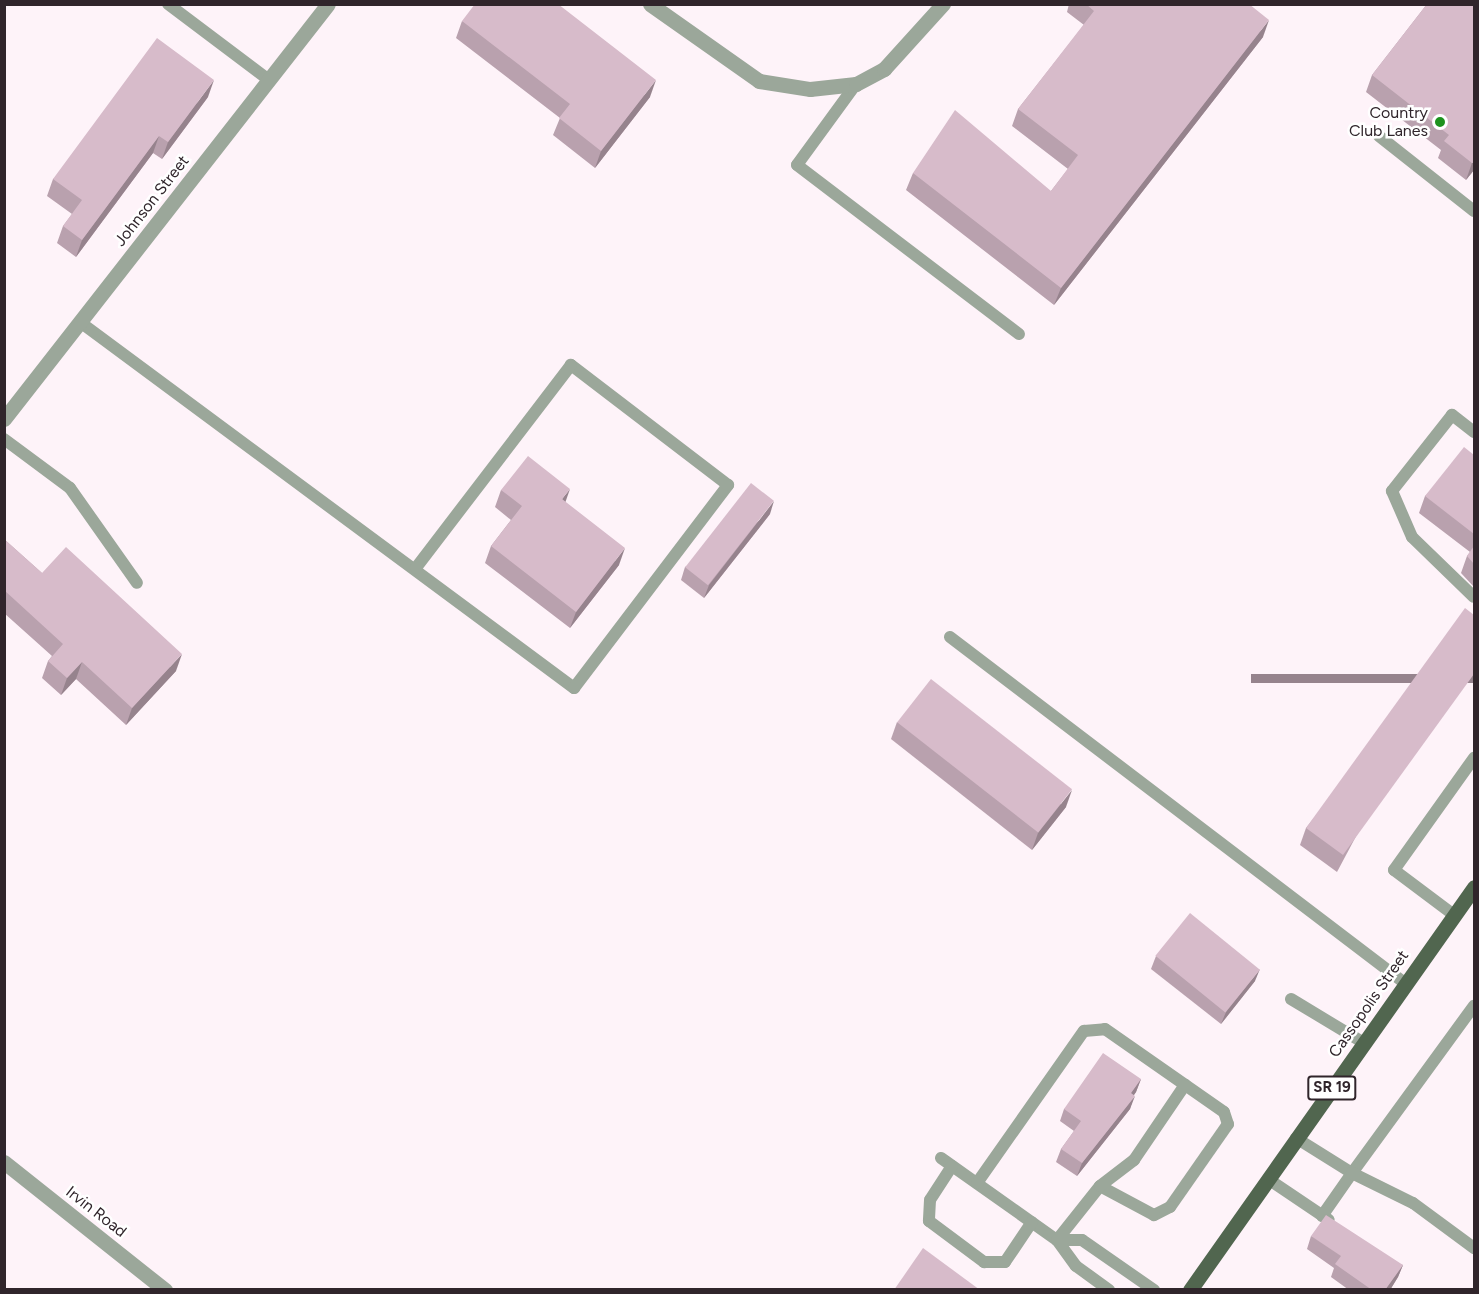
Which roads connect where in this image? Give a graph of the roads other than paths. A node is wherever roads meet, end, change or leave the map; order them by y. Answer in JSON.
{"nodes":[{"id":1,"x":168,"y":4,"type":"edge"},
{"id":2,"x":328,"y":4,"type":"edge"},
{"id":3,"x":650,"y":4,"type":"edge"},
{"id":4,"x":943,"y":4,"type":"edge"},
{"id":5,"x":269,"y":80,"type":"junction"},
{"id":6,"x":856,"y":84,"type":"junction"},
{"id":7,"x":1379,"y":136,"type":"dead end"},
{"id":8,"x":1474,"y":211,"type":"edge"},
{"id":9,"x":80,"y":322,"type":"junction"},
{"id":10,"x":1019,"y":334,"type":"dead end"},
{"id":11,"x":4,"y":420,"type":"edge"},
{"id":12,"x":1474,"y":432,"type":"edge"},
{"id":13,"x":4,"y":439,"type":"edge"},
{"id":14,"x":416,"y":568,"type":"junction"},
{"id":15,"x":137,"y":583,"type":"dead end"},
{"id":16,"x":1474,"y":597,"type":"edge"},
{"id":17,"x":950,"y":637,"type":"dead end"},
{"id":18,"x":1474,"y":758,"type":"edge"},
{"id":19,"x":1474,"y":886,"type":"edge"},
{"id":20,"x":1454,"y":915,"type":"junction"},
{"id":21,"x":1406,"y":984,"type":"junction"},
{"id":22,"x":1291,"y":999,"type":"dead end"},
{"id":23,"x":1474,"y":1006,"type":"edge"},
{"id":24,"x":1364,"y":1043,"type":"junction"},
{"id":25,"x":1185,"y":1085,"type":"junction"},
{"id":26,"x":1296,"y":1138,"type":"junction"},
{"id":27,"x":941,"y":1158,"type":"dead end"},
{"id":28,"x":4,"y":1162,"type":"edge"},
{"id":29,"x":952,"y":1166,"type":"junction"},
{"id":30,"x":1352,"y":1173,"type":"junction"},
{"id":31,"x":1268,"y":1179,"type":"junction"},
{"id":32,"x":977,"y":1183,"type":"junction"},
{"id":33,"x":1100,"y":1186,"type":"junction"},
{"id":34,"x":1322,"y":1216,"type":"junction"},
{"id":35,"x":1032,"y":1222,"type":"junction"},
{"id":36,"x":1341,"y":1229,"type":"edge"},
{"id":37,"x":1058,"y":1240,"type":"junction"},
{"id":38,"x":1474,"y":1248,"type":"edge"},
{"id":39,"x":165,"y":1290,"type":"edge"},
{"id":40,"x":1108,"y":1290,"type":"edge"},
{"id":41,"x":1154,"y":1290,"type":"edge"},
{"id":42,"x":1190,"y":1290,"type":"edge"}],
"edges":[{"from":1,"to":5,"type":"lane"},
{"from":2,"to":5,"type":"street","name":"Johnson Street"},
{"from":3,"to":6,"type":"street"},
{"from":4,"to":6,"type":"street"},
{"from":5,"to":9,"type":"street","name":"Johnson Street"},
{"from":6,"to":10,"type":"lane"},
{"from":7,"to":8,"type":"lane"},
{"from":9,"to":11,"type":"street","name":"Johnson Street"},
{"from":9,"to":14,"type":"lane"},
{"from":12,"to":16,"type":"lane"},
{"from":13,"to":15,"type":"lane"},
{"from":14,"to":14,"type":"lane"},
{"from":17,"to":21,"type":"lane"},
{"from":18,"to":20,"type":"lane"},
{"from":19,"to":20,"type":"main road","name":"Cassopolis Street","number":"SR 19"},
{"from":20,"to":21,"type":"main road","name":"Cassopolis Street","number":"SR 19"},
{"from":21,"to":24,"type":"main road","name":"Cassopolis Street","number":"SR 19"},
{"from":22,"to":24,"type":"lane"},
{"from":23,"to":30,"type":"lane"},
{"from":24,"to":26,"type":"main road","name":"Cassopolis Street","number":"SR 19"},
{"from":25,"to":32,"type":"lane"},
{"from":25,"to":33,"type":"lane"},
{"from":25,"to":33,"type":"lane"},
{"from":26,"to":30,"type":"lane"},
{"from":26,"to":31,"type":"main road","name":"Cassopolis Street","number":"SR 19"},
{"from":27,"to":29,"type":"lane"},
{"from":28,"to":39,"type":"street","name":"Irvin Road"},
{"from":29,"to":32,"type":"lane"},
{"from":29,"to":35,"type":"lane"},
{"from":30,"to":34,"type":"lane"},
{"from":30,"to":38,"type":"lane"},
{"from":31,"to":34,"type":"lane"},
{"from":31,"to":42,"type":"main road","name":"Cassopolis Street","number":"SR 19"},
{"from":32,"to":35,"type":"lane"},
{"from":33,"to":37,"type":"lane"},
{"from":34,"to":36,"type":"lane"},
{"from":35,"to":37,"type":"lane"},
{"from":37,"to":40,"type":"lane"},
{"from":37,"to":41,"type":"lane"}]}
